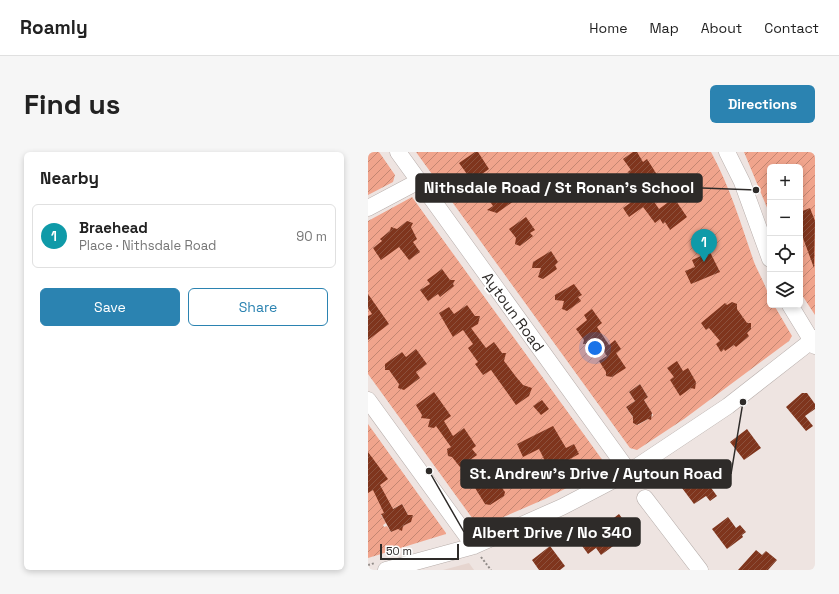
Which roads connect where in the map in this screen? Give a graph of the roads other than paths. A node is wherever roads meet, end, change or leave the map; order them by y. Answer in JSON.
{"nodes":[{"id":1,"x":398,"y":152,"type":"edge"},
{"id":2,"x":727,"y":152,"type":"edge"},
{"id":3,"x":419,"y":181,"type":"junction"},
{"id":4,"x":368,"y":208,"type":"edge"},
{"id":5,"x":767,"y":251,"type":"edge"},
{"id":6,"x":792,"y":308,"type":"edge"},
{"id":7,"x":814,"y":342,"type":"edge"},
{"id":8,"x":368,"y":400,"type":"edge"},
{"id":9,"x":629,"y":472,"type":"junction"},
{"id":10,"x":645,"y":498,"type":"dead end"},
{"id":11,"x":474,"y":546,"type":"junction"},
{"id":12,"x":381,"y":566,"type":"edge"},
{"id":13,"x":700,"y":570,"type":"edge"}],
"edges":[{"from":1,"to":3,"type":"street","name":"Aytoun Road"},
{"from":2,"to":5,"type":"street"},
{"from":3,"to":4,"type":"street"},
{"from":3,"to":9,"type":"street","name":"Aytoun Road"},
{"from":6,"to":7,"type":"street"},
{"from":7,"to":9,"type":"street"},
{"from":8,"to":11,"type":"street"},
{"from":9,"to":11,"type":"street"},
{"from":10,"to":13,"type":"street"},
{"from":11,"to":12,"type":"street"}]}
